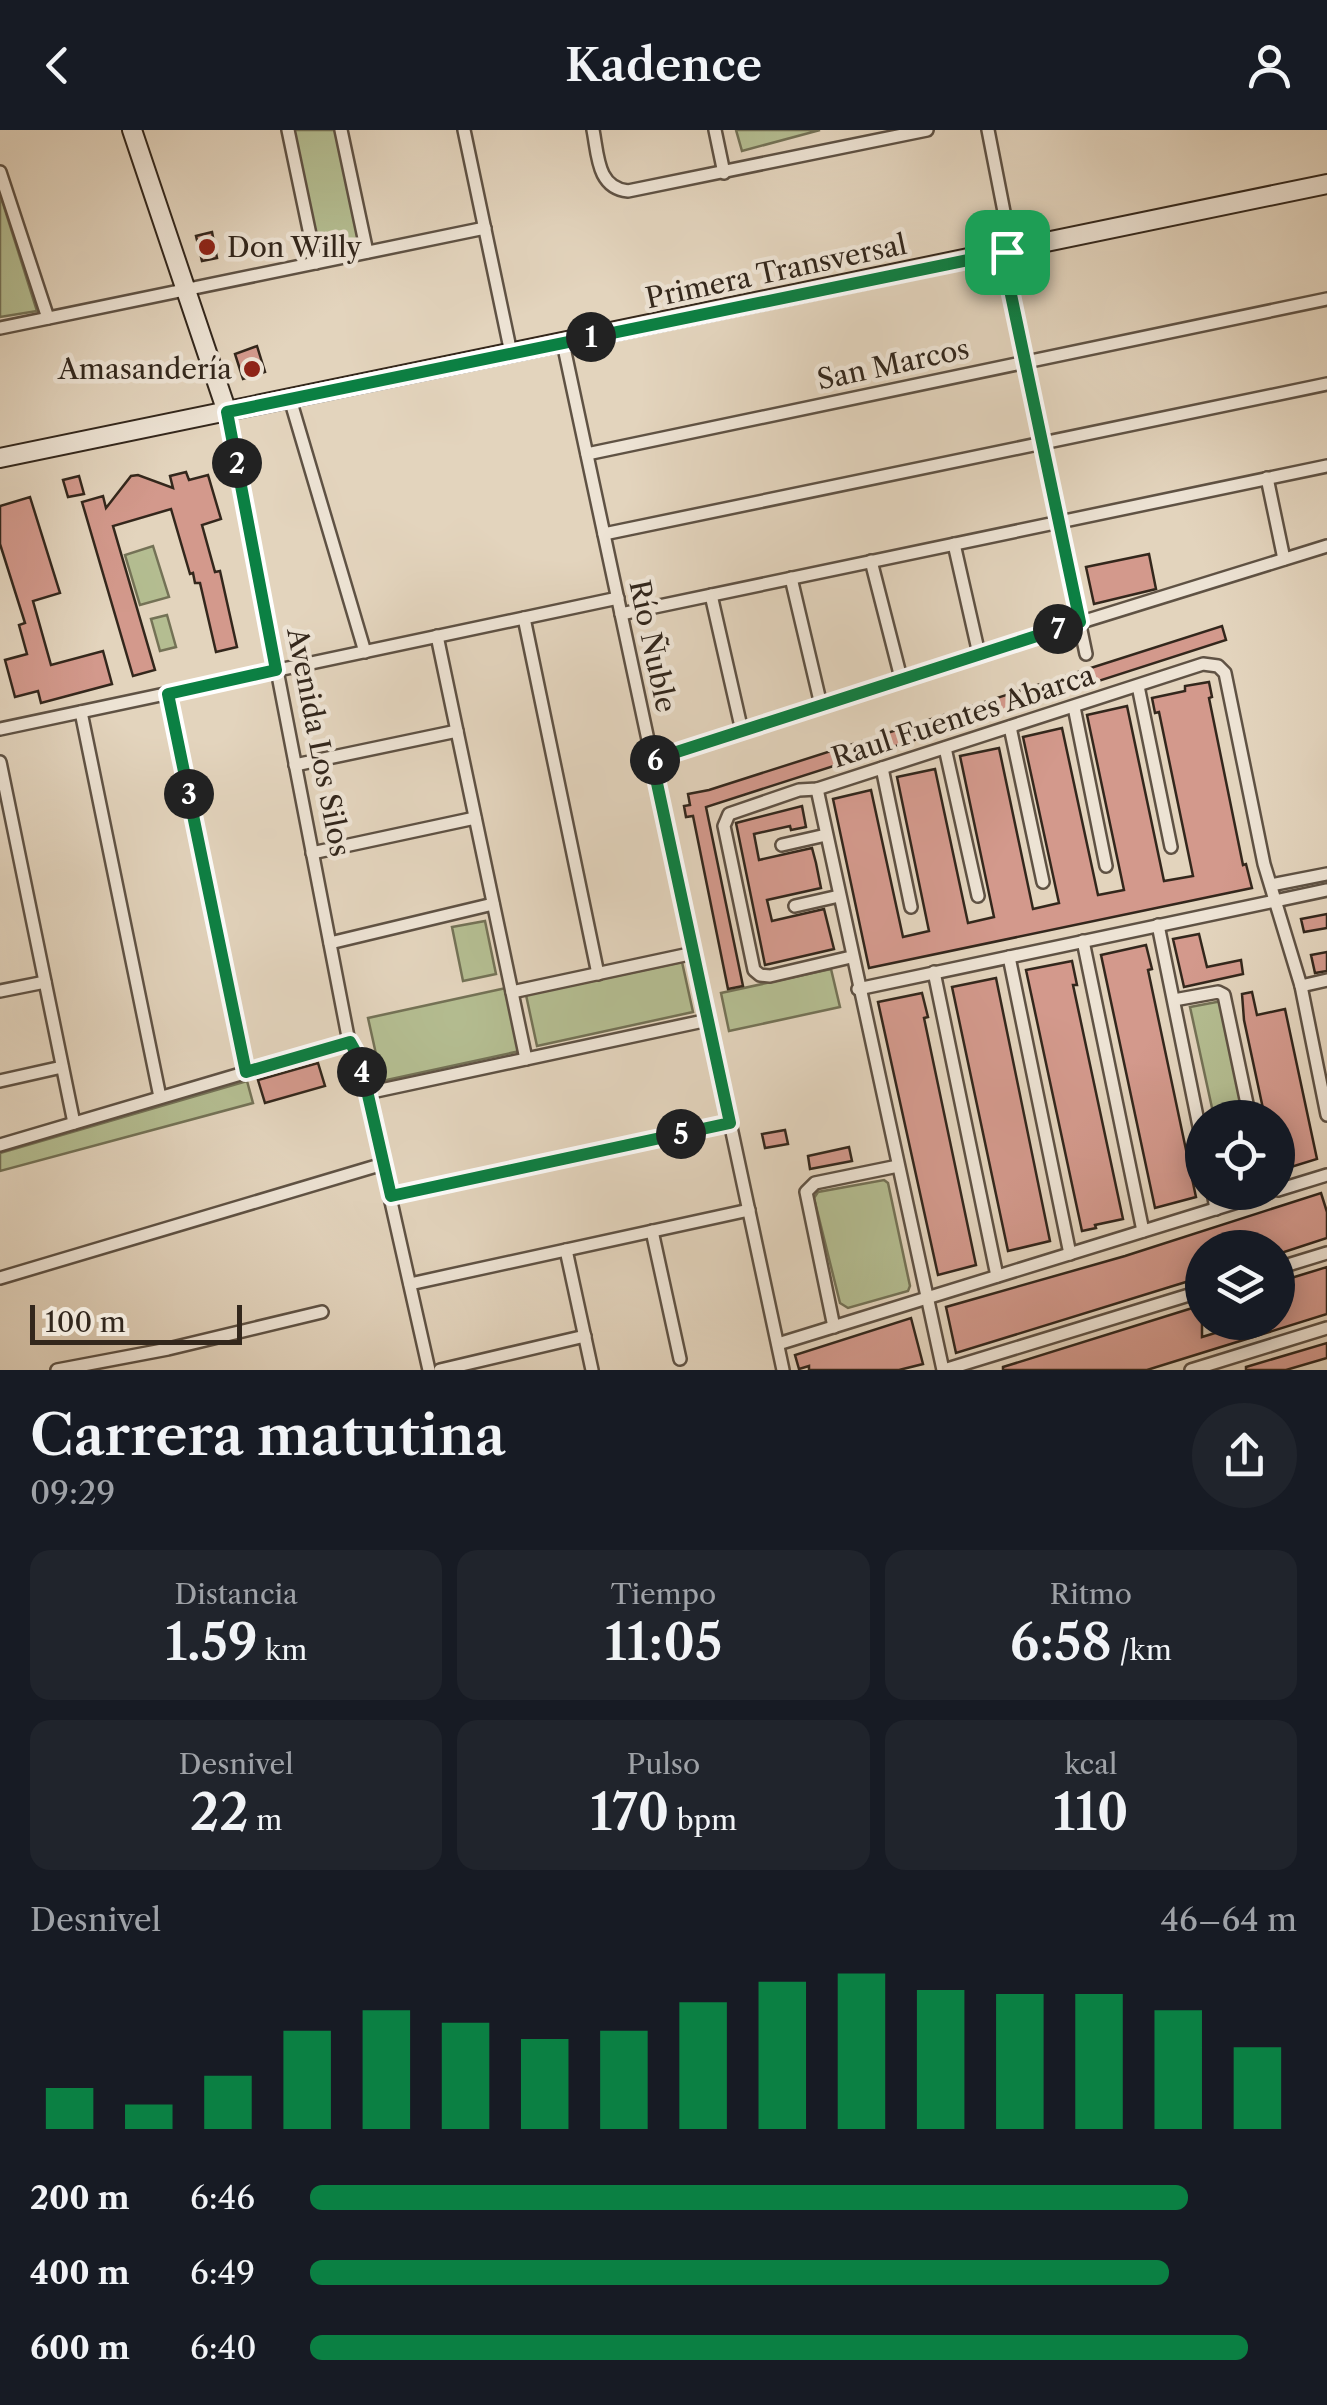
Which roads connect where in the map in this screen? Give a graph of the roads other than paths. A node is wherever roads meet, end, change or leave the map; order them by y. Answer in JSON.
{"nodes":[{"id":1,"x":132,"y":130,"type":"edge"},
{"id":2,"x":288,"y":130,"type":"edge"},
{"id":3,"x":341,"y":130,"type":"edge"},
{"id":4,"x":464,"y":130,"type":"edge"},
{"id":5,"x":593,"y":130,"type":"edge"},
{"id":6,"x":715,"y":130,"type":"edge"},
{"id":7,"x":928,"y":130,"type":"edge"},
{"id":8,"x":988,"y":130,"type":"edge"},
{"id":9,"x":0,"y":172,"type":"edge"},
{"id":10,"x":724,"y":173,"type":"junction"},
{"id":11,"x":1327,"y":184,"type":"edge"},
{"id":12,"x":485,"y":228,"type":"junction"},
{"id":13,"x":367,"y":252,"type":"junction"},
{"id":14,"x":1007,"y":252,"type":"junction"},
{"id":15,"x":316,"y":262,"type":"junction"},
{"id":16,"x":187,"y":289,"type":"junction"},
{"id":17,"x":1327,"y":299,"type":"edge"},
{"id":18,"x":48,"y":318,"type":"junction"},
{"id":19,"x":0,"y":328,"type":"edge"},
{"id":20,"x":563,"y":342,"type":"junction"},
{"id":21,"x":511,"y":353,"type":"junction"},
{"id":22,"x":1025,"y":362,"type":"junction"},
{"id":23,"x":1327,"y":384,"type":"edge"},
{"id":24,"x":290,"y":399,"type":"junction"},
{"id":25,"x":227,"y":412,"type":"junction"},
{"id":26,"x":1042,"y":443,"type":"junction"},
{"id":27,"x":586,"y":454,"type":"junction"},
{"id":28,"x":0,"y":458,"type":"edge"},
{"id":29,"x":1327,"y":466,"type":"edge"},
{"id":30,"x":1267,"y":478,"type":"junction"},
{"id":31,"x":1059,"y":522,"type":"junction"},
{"id":32,"x":604,"y":534,"type":"junction"},
{"id":33,"x":954,"y":544,"type":"junction"},
{"id":34,"x":1327,"y":546,"type":"edge"},
{"id":35,"x":1284,"y":559,"type":"junction"},
{"id":36,"x":871,"y":562,"type":"junction"},
{"id":37,"x":791,"y":578,"type":"junction"},
{"id":38,"x":711,"y":595,"type":"junction"},
{"id":39,"x":618,"y":598,"type":"junction"},
{"id":40,"x":621,"y":614,"type":"junction"},
{"id":41,"x":524,"y":618,"type":"junction"},
{"id":42,"x":1080,"y":622,"type":"junction"},
{"id":43,"x":437,"y":636,"type":"junction"},
{"id":44,"x":364,"y":652,"type":"junction"},
{"id":45,"x":979,"y":654,"type":"junction"},
{"id":46,"x":1086,"y":654,"type":"dead end"},
{"id":47,"x":276,"y":670,"type":"junction"},
{"id":48,"x":901,"y":678,"type":"junction"},
{"id":49,"x":1138,"y":686,"type":"junction"},
{"id":50,"x":168,"y":694,"type":"junction"},
{"id":51,"x":821,"y":704,"type":"junction"},
{"id":52,"x":1074,"y":707,"type":"junction"},
{"id":53,"x":81,"y":712,"type":"junction"},
{"id":54,"x":1010,"y":727,"type":"junction"},
{"id":55,"x":0,"y":729,"type":"edge"},
{"id":56,"x":456,"y":731,"type":"junction"},
{"id":57,"x":742,"y":731,"type":"junction"},
{"id":58,"x":945,"y":748,"type":"junction"},
{"id":59,"x":652,"y":760,"type":"junction"},
{"id":60,"x":0,"y":762,"type":"edge"},
{"id":61,"x":295,"y":765,"type":"junction"},
{"id":62,"x":882,"y":768,"type":"junction"},
{"id":63,"x":816,"y":789,"type":"junction"},
{"id":64,"x":475,"y":818,"type":"junction"},
{"id":65,"x":826,"y":835,"type":"junction"},
{"id":66,"x":782,"y":845,"type":"dead end"},
{"id":67,"x":1171,"y":847,"type":"dead end"},
{"id":68,"x":312,"y":853,"type":"junction"},
{"id":69,"x":1106,"y":866,"type":"dead end"},
{"id":70,"x":1327,"y":874,"type":"edge"},
{"id":71,"x":1043,"y":882,"type":"dead end"},
{"id":72,"x":1271,"y":884,"type":"junction"},
{"id":73,"x":1327,"y":890,"type":"edge"},
{"id":74,"x":838,"y":896,"type":"junction"},
{"id":75,"x":978,"y":896,"type":"dead end"},
{"id":76,"x":1276,"y":900,"type":"junction"},
{"id":77,"x":493,"y":904,"type":"junction"},
{"id":78,"x":795,"y":906,"type":"dead end"},
{"id":79,"x":911,"y":907,"type":"dead end"},
{"id":80,"x":1158,"y":925,"type":"junction"},
{"id":81,"x":1083,"y":941,"type":"junction"},
{"id":82,"x":330,"y":942,"type":"junction"},
{"id":83,"x":694,"y":953,"type":"junction"},
{"id":84,"x":1010,"y":956,"type":"junction"},
{"id":85,"x":851,"y":957,"type":"junction"},
{"id":86,"x":934,"y":972,"type":"junction"},
{"id":87,"x":598,"y":974,"type":"junction"},
{"id":88,"x":1327,"y":980,"type":"edge"},
{"id":89,"x":45,"y":982,"type":"junction"},
{"id":90,"x":1301,"y":986,"type":"junction"},
{"id":91,"x":858,"y":989,"type":"junction"},
{"id":92,"x":0,"y":991,"type":"edge"},
{"id":93,"x":512,"y":992,"type":"junction"},
{"id":94,"x":1174,"y":1000,"type":"junction"},
{"id":95,"x":708,"y":1020,"type":"junction"},
{"id":96,"x":350,"y":1042,"type":"junction"},
{"id":97,"x":526,"y":1059,"type":"junction"},
{"id":98,"x":62,"y":1067,"type":"junction"},
{"id":99,"x":246,"y":1072,"type":"junction"},
{"id":100,"x":1323,"y":1074,"type":"edge"},
{"id":101,"x":0,"y":1082,"type":"edge"},
{"id":102,"x":367,"y":1093,"type":"junction"},
{"id":103,"x":160,"y":1098,"type":"junction"},
{"id":104,"x":1194,"y":1100,"type":"edge"},
{"id":105,"x":1246,"y":1100,"type":"edge"},
{"id":106,"x":1327,"y":1116,"type":"edge"},
{"id":107,"x":74,"y":1123,"type":"junction"},
{"id":108,"x":730,"y":1123,"type":"junction"},
{"id":109,"x":0,"y":1145,"type":"edge"},
{"id":110,"x":384,"y":1164,"type":"junction"},
{"id":111,"x":898,"y":1166,"type":"junction"},
{"id":112,"x":1327,"y":1175,"type":"edge"},
{"id":113,"x":1295,"y":1185,"type":"edge"},
{"id":114,"x":391,"y":1196,"type":"junction"},
{"id":115,"x":749,"y":1210,"type":"junction"},
{"id":116,"x":1213,"y":1210,"type":"edge"},
{"id":117,"x":652,"y":1231,"type":"junction"},
{"id":118,"x":1144,"y":1231,"type":"junction"},
{"id":119,"x":566,"y":1250,"type":"junction"},
{"id":120,"x":1327,"y":1253,"type":"edge"},
{"id":121,"x":1070,"y":1254,"type":"junction"},
{"id":122,"x":1295,"y":1263,"type":"edge"},
{"id":123,"x":997,"y":1276,"type":"junction"},
{"id":124,"x":0,"y":1278,"type":"edge"},
{"id":125,"x":410,"y":1284,"type":"junction"},
{"id":126,"x":1185,"y":1296,"type":"edge"},
{"id":127,"x":928,"y":1298,"type":"junction"},
{"id":128,"x":322,"y":1312,"type":"dead end"},
{"id":129,"x":834,"y":1327,"type":"junction"},
{"id":130,"x":1327,"y":1328,"type":"edge"},
{"id":131,"x":585,"y":1336,"type":"junction"},
{"id":132,"x":778,"y":1344,"type":"junction"},
{"id":133,"x":680,"y":1359,"type":"dead end"},
{"id":134,"x":57,"y":1370,"type":"edge"},
{"id":135,"x":429,"y":1370,"type":"edge"},
{"id":136,"x":440,"y":1370,"type":"edge"},
{"id":137,"x":592,"y":1370,"type":"edge"},
{"id":138,"x":783,"y":1370,"type":"edge"},
{"id":139,"x":943,"y":1370,"type":"edge"},
{"id":140,"x":1191,"y":1370,"type":"edge"}],
"edges":[{"from":1,"to":16,"type":"main road","name":"Avenida Los Silos"},
{"from":2,"to":15,"type":"street"},
{"from":3,"to":13,"type":"street"},
{"from":4,"to":12,"type":"street"},
{"from":5,"to":10,"type":"street"},
{"from":6,"to":10,"type":"street"},
{"from":7,"to":10,"type":"street"},
{"from":8,"to":14,"type":"street"},
{"from":9,"to":18,"type":"street"},
{"from":11,"to":14,"type":"main road","name":"Primera Transversal"},
{"from":12,"to":13,"type":"street"},
{"from":12,"to":21,"type":"street"},
{"from":13,"to":15,"type":"street"},
{"from":14,"to":20,"type":"main road","name":"Primera Transversal"},
{"from":14,"to":22,"type":"street"},
{"from":15,"to":16,"type":"street"},
{"from":16,"to":18,"type":"street"},
{"from":16,"to":25,"type":"main road","name":"Avenida Los Silos"},
{"from":17,"to":22,"type":"street","name":"San Marcos"},
{"from":18,"to":19,"type":"street"},
{"from":20,"to":21,"type":"main road","name":"Primera Transversal"},
{"from":20,"to":27,"type":"street","name":"Río Ñuble"},
{"from":21,"to":24,"type":"main road","name":"Primera Transversal"},
{"from":22,"to":26,"type":"street"},
{"from":22,"to":27,"type":"street","name":"San Marcos"},
{"from":23,"to":26,"type":"street"},
{"from":24,"to":25,"type":"main road","name":"Primera Transversal"},
{"from":24,"to":44,"type":"street"},
{"from":25,"to":28,"type":"main road","name":"Primera Transversal"},
{"from":25,"to":47,"type":"street","name":"Avenida Los Silos"},
{"from":26,"to":31,"type":"street"},
{"from":26,"to":32,"type":"street"},
{"from":27,"to":32,"type":"street","name":"Río Ñuble"},
{"from":29,"to":30,"type":"street"},
{"from":30,"to":31,"type":"street"},
{"from":30,"to":35,"type":"street"},
{"from":31,"to":33,"type":"street"},
{"from":31,"to":42,"type":"street"},
{"from":32,"to":39,"type":"street","name":"Río Ñuble"},
{"from":33,"to":36,"type":"street"},
{"from":33,"to":45,"type":"street"},
{"from":34,"to":35,"type":"street"},
{"from":35,"to":42,"type":"street"},
{"from":36,"to":37,"type":"street"},
{"from":36,"to":48,"type":"street"},
{"from":37,"to":38,"type":"street"},
{"from":37,"to":51,"type":"street"},
{"from":38,"to":40,"type":"street"},
{"from":38,"to":57,"type":"street"},
{"from":39,"to":40,"type":"street","name":"Río Ñuble"},
{"from":39,"to":41,"type":"street"},
{"from":40,"to":59,"type":"street","name":"Río Ñuble"},
{"from":41,"to":43,"type":"street"},
{"from":41,"to":87,"type":"street"},
{"from":42,"to":45,"type":"street"},
{"from":42,"to":46,"type":"street"},
{"from":43,"to":44,"type":"street"},
{"from":43,"to":56,"type":"street"},
{"from":44,"to":47,"type":"street"},
{"from":45,"to":48,"type":"street"},
{"from":47,"to":50,"type":"street"},
{"from":47,"to":61,"type":"street","name":"Avenida Los Silos"},
{"from":48,"to":51,"type":"street"},
{"from":49,"to":52,"type":"street","name":"Raul Fuentes Abarca"},
{"from":49,"to":67,"type":"street"},
{"from":49,"to":72,"type":"street","name":"Raul Fuentes Abarca"},
{"from":50,"to":53,"type":"street"},
{"from":50,"to":99,"type":"street"},
{"from":51,"to":57,"type":"street"},
{"from":52,"to":54,"type":"street","name":"Raul Fuentes Abarca"},
{"from":52,"to":69,"type":"street"},
{"from":53,"to":55,"type":"street"},
{"from":53,"to":103,"type":"street"},
{"from":54,"to":58,"type":"street","name":"Raul Fuentes Abarca"},
{"from":54,"to":71,"type":"street"},
{"from":56,"to":61,"type":"street"},
{"from":56,"to":64,"type":"street"},
{"from":57,"to":59,"type":"street"},
{"from":58,"to":62,"type":"street","name":"Raul Fuentes Abarca"},
{"from":58,"to":75,"type":"street"},
{"from":59,"to":83,"type":"street","name":"Río Ñuble"},
{"from":60,"to":89,"type":"street"},
{"from":61,"to":68,"type":"street","name":"Avenida Los Silos"},
{"from":62,"to":63,"type":"street","name":"Raul Fuentes Abarca"},
{"from":62,"to":79,"type":"street"},
{"from":63,"to":65,"type":"street","name":"Raul Fuentes Abarca"},
{"from":63,"to":85,"type":"street"},
{"from":64,"to":68,"type":"street"},
{"from":64,"to":77,"type":"street"},
{"from":65,"to":66,"type":"street"},
{"from":65,"to":74,"type":"street","name":"Raul Fuentes Abarca"},
{"from":68,"to":82,"type":"street","name":"Avenida Los Silos"},
{"from":70,"to":72,"type":"street"},
{"from":72,"to":76,"type":"street","name":"Raul Fuentes Abarca"},
{"from":73,"to":76,"type":"street"},
{"from":74,"to":78,"type":"street"},
{"from":74,"to":85,"type":"street","name":"Raul Fuentes Abarca"},
{"from":76,"to":80,"type":"street"},
{"from":76,"to":90,"type":"street","name":"Raul Fuentes Abarca"},
{"from":77,"to":82,"type":"street"},
{"from":77,"to":93,"type":"street"},
{"from":80,"to":81,"type":"street"},
{"from":80,"to":94,"type":"street"},
{"from":81,"to":84,"type":"street"},
{"from":81,"to":118,"type":"street"},
{"from":82,"to":96,"type":"street","name":"Avenida Los Silos"},
{"from":83,"to":87,"type":"street"},
{"from":83,"to":95,"type":"street","name":"Río Ñuble"},
{"from":84,"to":86,"type":"street"},
{"from":84,"to":121,"type":"street"},
{"from":85,"to":91,"type":"street","name":"Raul Fuentes Abarca"},
{"from":86,"to":91,"type":"street"},
{"from":86,"to":123,"type":"street"},
{"from":87,"to":93,"type":"street"},
{"from":88,"to":90,"type":"street"},
{"from":89,"to":92,"type":"street"},
{"from":89,"to":98,"type":"street"},
{"from":90,"to":100,"type":"street","name":"Raul Fuentes Abarca"},
{"from":91,"to":111,"type":"street","name":"Raul Fuentes Abarca"},
{"from":93,"to":97,"type":"street"},
{"from":94,"to":104,"type":"street"},
{"from":94,"to":105,"type":"street"},
{"from":95,"to":97,"type":"street"},
{"from":95,"to":108,"type":"street","name":"Río Ñuble"},
{"from":96,"to":99,"type":"street"},
{"from":96,"to":102,"type":"street","name":"Avenida Los Silos"},
{"from":97,"to":102,"type":"street"},
{"from":98,"to":101,"type":"street"},
{"from":98,"to":107,"type":"street"},
{"from":99,"to":103,"type":"street"},
{"from":100,"to":106,"type":"street","name":"Raul Fuentes Abarca"},
{"from":102,"to":110,"type":"street","name":"Avenida Los Silos"},
{"from":103,"to":107,"type":"street"},
{"from":107,"to":109,"type":"street"},
{"from":108,"to":114,"type":"street"},
{"from":108,"to":115,"type":"street","name":"Río Ñuble"},
{"from":110,"to":114,"type":"street","name":"Avenida Los Silos"},
{"from":110,"to":124,"type":"street"},
{"from":111,"to":127,"type":"street","name":"Raul Fuentes Abarca"},
{"from":111,"to":129,"type":"street"},
{"from":112,"to":113,"type":"street"},
{"from":114,"to":125,"type":"street","name":"Avenida Los Silos"},
{"from":115,"to":117,"type":"street"},
{"from":115,"to":132,"type":"street","name":"Río Ñuble"},
{"from":116,"to":118,"type":"street"},
{"from":117,"to":119,"type":"street"},
{"from":117,"to":133,"type":"street"},
{"from":118,"to":121,"type":"street"},
{"from":119,"to":125,"type":"street"},
{"from":119,"to":131,"type":"street"},
{"from":120,"to":122,"type":"street"},
{"from":121,"to":123,"type":"street"},
{"from":123,"to":127,"type":"street"},
{"from":125,"to":135,"type":"street","name":"Avenida Los Silos"},
{"from":126,"to":139,"type":"street"},
{"from":127,"to":129,"type":"street"},
{"from":127,"to":139,"type":"street","name":"Raul Fuentes Abarca"},
{"from":128,"to":134,"type":"street"},
{"from":129,"to":132,"type":"street"},
{"from":130,"to":140,"type":"street"},
{"from":131,"to":136,"type":"street"},
{"from":131,"to":137,"type":"street"},
{"from":132,"to":138,"type":"street","name":"Río Ñuble"}]}
